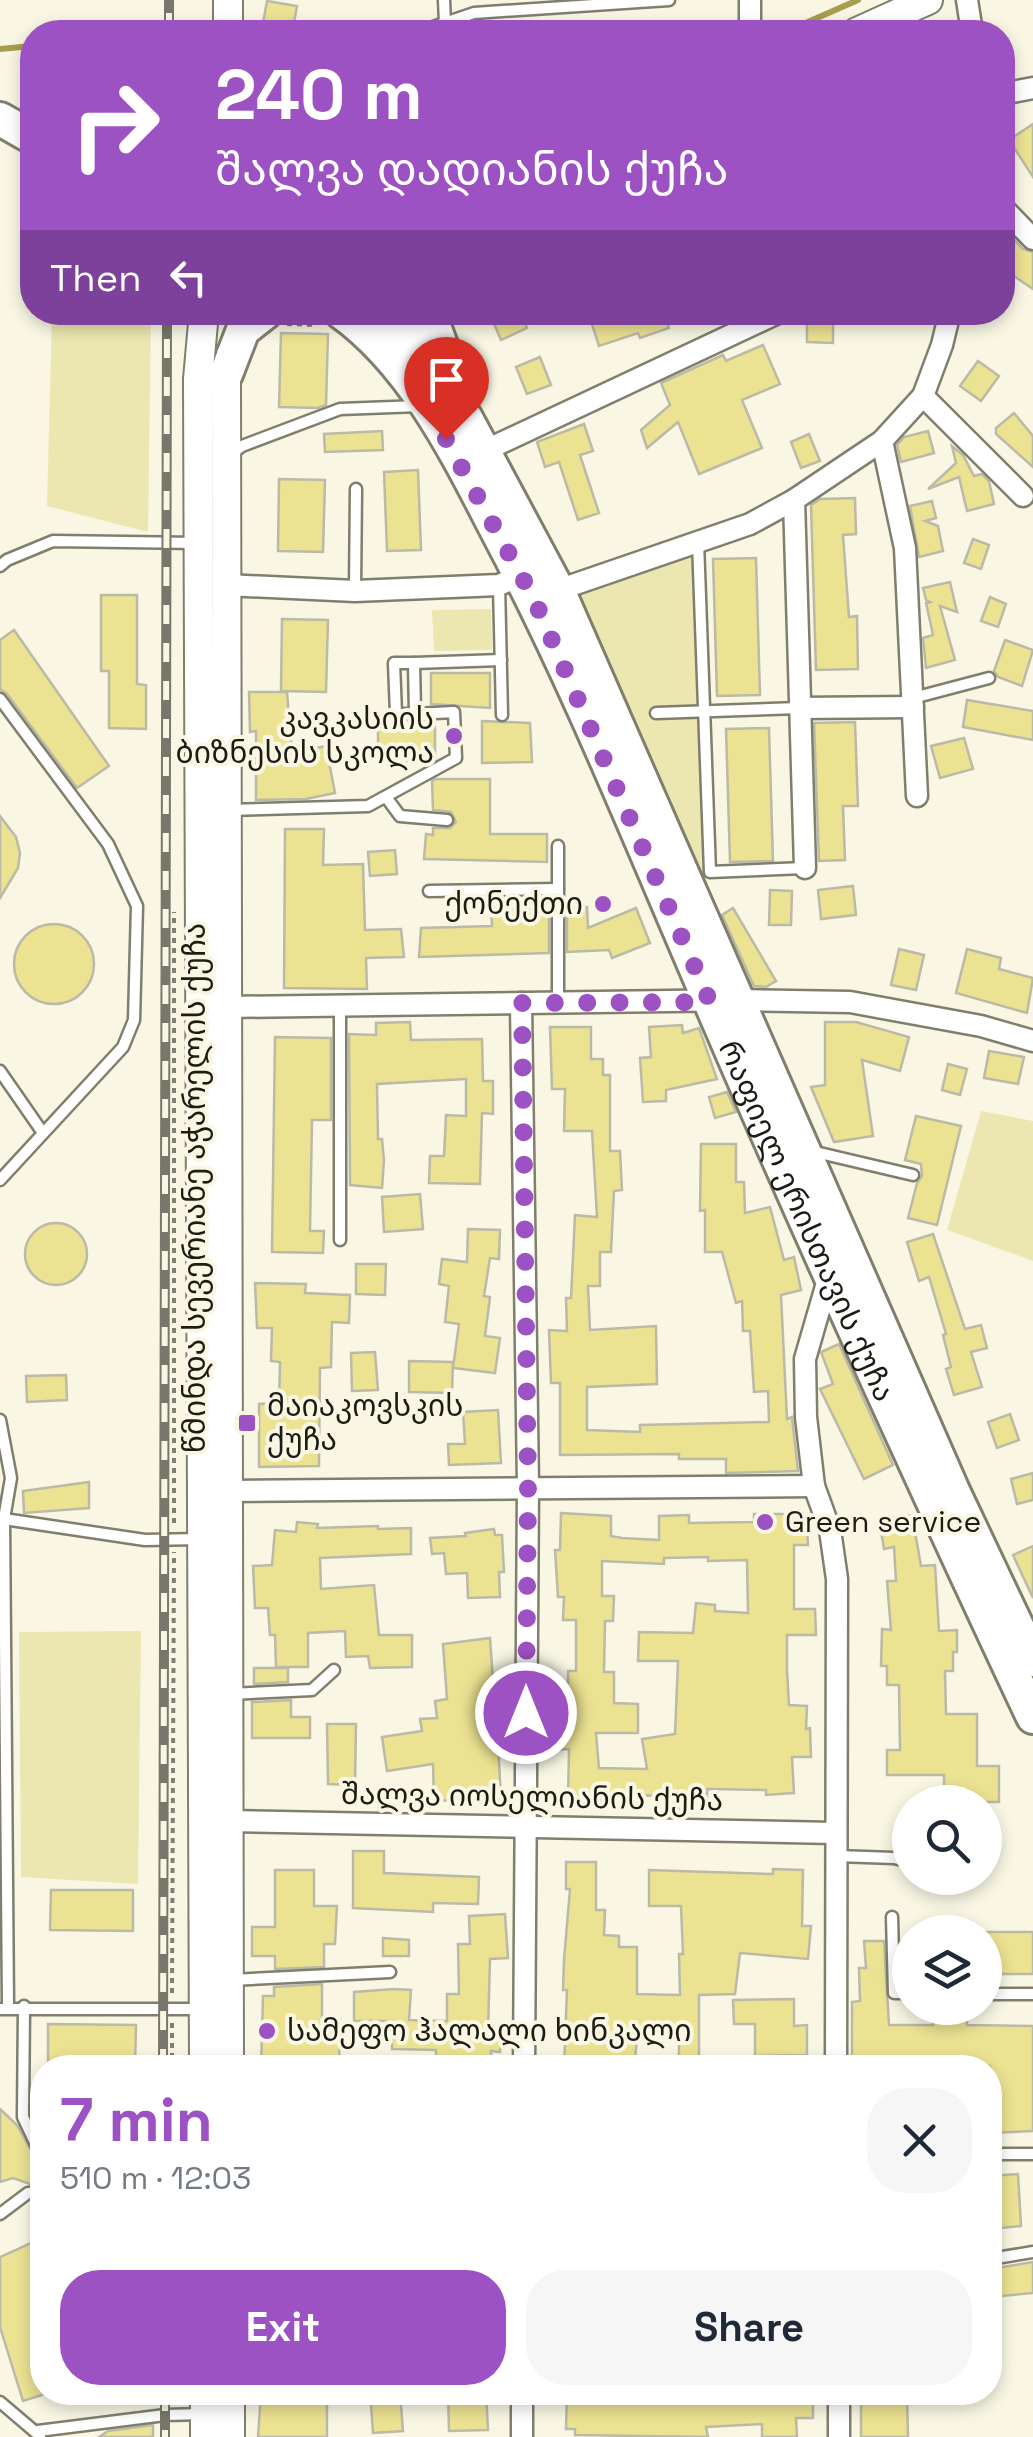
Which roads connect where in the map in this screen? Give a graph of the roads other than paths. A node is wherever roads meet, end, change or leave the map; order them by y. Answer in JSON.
{"nodes":[{"id":1,"x":669,"y":0,"type":"edge"},
{"id":2,"x":928,"y":0,"type":"edge"},
{"id":3,"x":622,"y":1,"type":"edge"},
{"id":4,"x":583,"y":3,"type":"edge"},
{"id":5,"x":453,"y":20,"type":"edge"},
{"id":6,"x":884,"y":20,"type":"edge"},
{"id":7,"x":1015,"y":220,"type":"edge"},
{"id":8,"x":1033,"y":239,"type":"edge"},
{"id":9,"x":202,"y":325,"type":"edge"},
{"id":10,"x":246,"y":325,"type":"edge"},
{"id":11,"x":358,"y":325,"type":"edge"},
{"id":12,"x":401,"y":325,"type":"edge"},
{"id":13,"x":434,"y":325,"type":"edge"},
{"id":14,"x":752,"y":325,"type":"edge"},
{"id":15,"x":947,"y":325,"type":"edge"},
{"id":16,"x":226,"y":374,"type":"joint"},
{"id":17,"x":923,"y":396,"type":"junction"},
{"id":18,"x":426,"y":406,"type":"junction"},
{"id":19,"x":467,"y":420,"type":"junction"},
{"id":20,"x":882,"y":441,"type":"junction"},
{"id":21,"x":484,"y":450,"type":"junction"},
{"id":22,"x":226,"y":459,"type":"junction"},
{"id":23,"x":356,"y":489,"type":"dead end"},
{"id":24,"x":1023,"y":496,"type":"dead end"},
{"id":25,"x":794,"y":500,"type":"junction"},
{"id":26,"x":698,"y":542,"type":"junction"},
{"id":27,"x":198,"y":543,"type":"junction"},
{"id":28,"x":0,"y":566,"type":"edge"},
{"id":29,"x":510,"y":580,"type":"junction"},
{"id":30,"x":226,"y":585,"type":"junction"},
{"id":31,"x":558,"y":590,"type":"junction"},
{"id":32,"x":355,"y":591,"type":"junction"},
{"id":33,"x":501,"y":660,"type":"junction"},
{"id":34,"x":414,"y":662,"type":"junction"},
{"id":35,"x":990,"y":678,"type":"dead end"},
{"id":36,"x":0,"y":699,"type":"edge"},
{"id":37,"x":912,"y":703,"type":"junction"},
{"id":38,"x":800,"y":708,"type":"junction"},
{"id":39,"x":704,"y":711,"type":"junction"},
{"id":40,"x":656,"y":713,"type":"dead end"},
{"id":41,"x":415,"y":714,"type":"junction"},
{"id":42,"x":502,"y":715,"type":"dead end"},
{"id":43,"x":386,"y":796,"type":"junction"},
{"id":44,"x":917,"y":796,"type":"dead end"},
{"id":45,"x":226,"y":810,"type":"junction"},
{"id":46,"x":447,"y":820,"type":"dead end"},
{"id":47,"x":558,"y":846,"type":"dead end"},
{"id":48,"x":805,"y":868,"type":"joint"},
{"id":49,"x":558,"y":889,"type":"junction"},
{"id":50,"x":428,"y":891,"type":"dead end"},
{"id":51,"x":725,"y":1001,"type":"junction"},
{"id":52,"x":522,"y":1003,"type":"junction"},
{"id":53,"x":558,"y":1003,"type":"junction"},
{"id":54,"x":340,"y":1006,"type":"junction"},
{"id":55,"x":227,"y":1007,"type":"junction"},
{"id":56,"x":1033,"y":1041,"type":"edge"},
{"id":57,"x":0,"y":1070,"type":"edge"},
{"id":58,"x":44,"y":1133,"type":"junction"},
{"id":59,"x":806,"y":1149,"type":"junction"},
{"id":60,"x":912,"y":1175,"type":"dead end"},
{"id":61,"x":0,"y":1180,"type":"edge"},
{"id":62,"x":340,"y":1240,"type":"dead end"},
{"id":63,"x":830,"y":1276,"type":"junction"},
{"id":64,"x":0,"y":1420,"type":"edge"},
{"id":65,"x":528,"y":1486,"type":"junction"},
{"id":66,"x":814,"y":1486,"type":"junction"},
{"id":67,"x":228,"y":1491,"type":"junction"},
{"id":68,"x":4,"y":1519,"type":"junction"},
{"id":69,"x":188,"y":1538,"type":"junction"},
{"id":70,"x":1033,"y":1660,"type":"edge"},
{"id":71,"x":334,"y":1670,"type":"dead end"},
{"id":72,"x":228,"y":1694,"type":"junction"},
{"id":73,"x":1033,"y":1717,"type":"edge"},
{"id":74,"x":228,"y":1821,"type":"junction"},
{"id":75,"x":526,"y":1826,"type":"junction"},
{"id":76,"x":834,"y":1833,"type":"junction"},
{"id":77,"x":834,"y":1856,"type":"junction"},
{"id":78,"x":892,"y":1858,"type":"edge"},
{"id":79,"x":390,"y":1972,"type":"dead end"},
{"id":80,"x":229,"y":1980,"type":"junction"},
{"id":81,"x":1002,"y":1994,"type":"edge"},
{"id":82,"x":1033,"y":1994,"type":"edge"},
{"id":83,"x":24,"y":2006,"type":"junction"},
{"id":84,"x":4,"y":2008,"type":"edge"},
{"id":85,"x":204,"y":2009,"type":"junction"},
{"id":86,"x":204,"y":2055,"type":"edge"},
{"id":87,"x":229,"y":2055,"type":"edge"},
{"id":88,"x":524,"y":2055,"type":"edge"},
{"id":89,"x":836,"y":2055,"type":"edge"},
{"id":90,"x":30,"y":2132,"type":"edge"},
{"id":91,"x":1002,"y":2154,"type":"edge"},
{"id":92,"x":1033,"y":2154,"type":"edge"},
{"id":93,"x":30,"y":2194,"type":"edge"},
{"id":94,"x":0,"y":2214,"type":"edge"},
{"id":95,"x":1033,"y":2252,"type":"edge"},
{"id":96,"x":1002,"y":2257,"type":"edge"},
{"id":97,"x":0,"y":2402,"type":"edge"},
{"id":98,"x":230,"y":2405,"type":"edge"},
{"id":99,"x":522,"y":2405,"type":"edge"},
{"id":100,"x":839,"y":2405,"type":"edge"},
{"id":101,"x":205,"y":2415,"type":"edge"},
{"id":102,"x":39,"y":2434,"type":"edge"},
{"id":103,"x":230,"y":2437,"type":"edge"},
{"id":104,"x":522,"y":2437,"type":"edge"},
{"id":105,"x":840,"y":2437,"type":"edge"}],
"edges":[{"from":1,"to":3,"type":"lane"},
{"from":2,"to":6,"type":"main road"},
{"from":3,"to":4,"type":"lane"},
{"from":4,"to":5,"type":"lane"},
{"from":7,"to":8,"type":"street"},
{"from":9,"to":27,"type":"main road","name":"წმინდა სევერიანე აჭარელის ქუჩა"},
{"from":10,"to":16,"type":"main road"},
{"from":11,"to":18,"type":"main road","name":"რაფიელ ერისთავის ქუჩა"},
{"from":12,"to":19,"type":"main road","name":"რაფიელ ერისთავის ქუჩა"},
{"from":13,"to":19,"type":"main road"},
{"from":14,"to":21,"type":"street"},
{"from":15,"to":17,"type":"street"},
{"from":16,"to":22,"type":"main road","name":"წმინდა სევერიანე აჭარელის ქუჩა"},
{"from":17,"to":20,"type":"street"},
{"from":17,"to":24,"type":"street"},
{"from":18,"to":22,"type":"lane"},
{"from":18,"to":29,"type":"main road","name":"რაფიელ ერისთავის ქუჩა"},
{"from":19,"to":21,"type":"main road","name":"რაფიელ ერისთავის ქუჩა"},
{"from":20,"to":25,"type":"street"},
{"from":20,"to":37,"type":"street"},
{"from":21,"to":31,"type":"main road","name":"რაფიელ ერისთავის ქუჩა"},
{"from":22,"to":30,"type":"main road","name":"წმინდა სევერიანე აჭარელის ქუჩა"},
{"from":23,"to":32,"type":"lane"},
{"from":25,"to":26,"type":"street"},
{"from":25,"to":38,"type":"street"},
{"from":26,"to":31,"type":"street"},
{"from":26,"to":39,"type":"lane"},
{"from":27,"to":28,"type":"lane"},
{"from":27,"to":69,"type":"main road","name":"წმინდა სევერიანე აჭარელის ქუჩა"},
{"from":29,"to":32,"type":"street"},
{"from":29,"to":33,"type":"lane"},
{"from":29,"to":51,"type":"main road","name":"რაფიელ ერისთავის ქუჩა"},
{"from":30,"to":32,"type":"street"},
{"from":30,"to":45,"type":"main road","name":"წმინდა სევერიანე აჭარელის ქუჩა"},
{"from":31,"to":51,"type":"main road","name":"რაფიელ ერისთავის ქუჩა"},
{"from":33,"to":34,"type":"lane"},
{"from":33,"to":42,"type":"lane"},
{"from":34,"to":41,"type":"lane"},
{"from":34,"to":41,"type":"lane"},
{"from":35,"to":37,"type":"lane"},
{"from":36,"to":58,"type":"lane"},
{"from":37,"to":38,"type":"street"},
{"from":37,"to":44,"type":"street"},
{"from":38,"to":39,"type":"lane"},
{"from":38,"to":48,"type":"street"},
{"from":39,"to":40,"type":"lane"},
{"from":39,"to":48,"type":"lane"},
{"from":41,"to":43,"type":"lane"},
{"from":43,"to":45,"type":"lane"},
{"from":43,"to":46,"type":"lane"},
{"from":45,"to":55,"type":"main road","name":"წმინდა სევერიანე აჭარელის ქუჩა"},
{"from":47,"to":49,"type":"lane"},
{"from":49,"to":50,"type":"lane"},
{"from":49,"to":53,"type":"lane"},
{"from":51,"to":53,"type":"street"},
{"from":51,"to":56,"type":"street"},
{"from":51,"to":59,"type":"main road","name":"რაფიელ ერისთავის ქუჩა"},
{"from":51,"to":63,"type":"main road","name":"რაფიელ ერისთავის ქუჩა"},
{"from":52,"to":53,"type":"street"},
{"from":52,"to":54,"type":"street"},
{"from":52,"to":65,"type":"street"},
{"from":54,"to":55,"type":"street"},
{"from":54,"to":62,"type":"lane"},
{"from":55,"to":67,"type":"main road","name":"წმინდა სევერიანე აჭარელის ქუჩა"},
{"from":57,"to":58,"type":"lane"},
{"from":58,"to":61,"type":"lane"},
{"from":59,"to":60,"type":"lane"},
{"from":59,"to":70,"type":"main road","name":"რაფიელ ერისთავის ქუჩა"},
{"from":63,"to":66,"type":"street"},
{"from":63,"to":73,"type":"main road","name":"რაფიელ ერისთავის ქუჩა"},
{"from":64,"to":68,"type":"lane"},
{"from":65,"to":66,"type":"street"},
{"from":65,"to":67,"type":"street"},
{"from":65,"to":75,"type":"street"},
{"from":66,"to":76,"type":"street"},
{"from":67,"to":72,"type":"main road","name":"წმინდა სევერიანე აჭარელის ქუჩა"},
{"from":68,"to":69,"type":"lane"},
{"from":68,"to":84,"type":"lane"},
{"from":69,"to":85,"type":"main road","name":"წმინდა სევერიანე აჭარელის ქუჩა"},
{"from":71,"to":72,"type":"lane"},
{"from":72,"to":74,"type":"main road","name":"წმინდა სევერიანე აჭარელის ქუჩა"},
{"from":74,"to":75,"type":"street","name":"შალვა იოსელიანის ქუჩა"},
{"from":74,"to":80,"type":"main road","name":"წმინდა სევერიანე აჭარელის ქუჩა"},
{"from":75,"to":76,"type":"street","name":"შალვა იოსელიანის ქუჩა"},
{"from":75,"to":88,"type":"street"},
{"from":76,"to":77,"type":"street"},
{"from":77,"to":78,"type":"lane"},
{"from":77,"to":89,"type":"street"},
{"from":79,"to":80,"type":"lane"},
{"from":80,"to":87,"type":"main road","name":"წმინდა სევერიანე აჭარელის ქუჩა"},
{"from":81,"to":82,"type":"lane"},
{"from":83,"to":84,"type":"lane"},
{"from":83,"to":85,"type":"lane"},
{"from":83,"to":90,"type":"lane"},
{"from":85,"to":86,"type":"main road","name":"წმინდა სევერიანე აჭარელის ქუჩა"},
{"from":91,"to":92,"type":"lane"},
{"from":93,"to":94,"type":"lane"},
{"from":95,"to":96,"type":"lane"},
{"from":97,"to":102,"type":"lane"},
{"from":98,"to":103,"type":"main road"},
{"from":99,"to":104,"type":"street"},
{"from":100,"to":105,"type":"street"},
{"from":101,"to":102,"type":"lane"}]}
